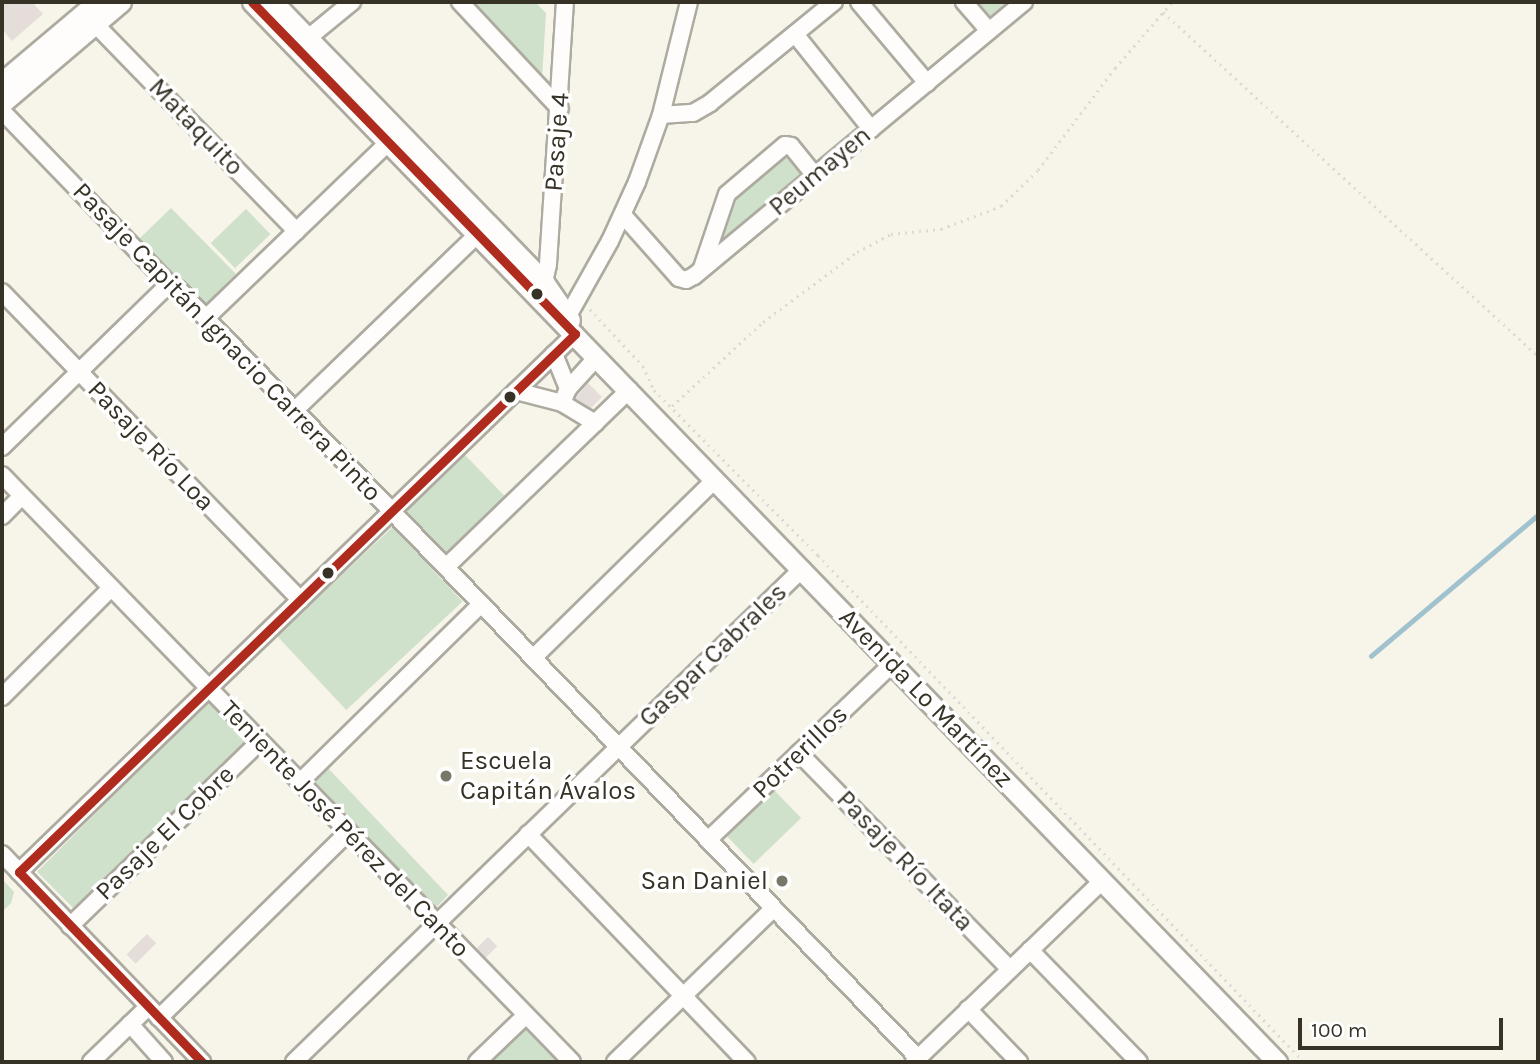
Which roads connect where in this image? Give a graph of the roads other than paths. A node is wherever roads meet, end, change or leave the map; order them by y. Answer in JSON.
{"nodes":[{"id":1,"x":97,"y":2,"type":"edge"},
{"id":2,"x":121,"y":2,"type":"edge"},
{"id":3,"x":252,"y":2,"type":"edge"},
{"id":4,"x":273,"y":2,"type":"edge"},
{"id":5,"x":352,"y":2,"type":"edge"},
{"id":6,"x":460,"y":2,"type":"edge"},
{"id":7,"x":565,"y":2,"type":"edge"},
{"id":8,"x":834,"y":2,"type":"edge"},
{"id":9,"x":859,"y":2,"type":"edge"},
{"id":10,"x":964,"y":2,"type":"edge"},
{"id":11,"x":1024,"y":2,"type":"edge"},
{"id":12,"x":693,"y":5,"type":"edge"},
{"id":13,"x":95,"y":23,"type":"junction"},
{"id":14,"x":989,"y":31,"type":"junction"},
{"id":15,"x":795,"y":34,"type":"junction"},
{"id":16,"x":307,"y":38,"type":"junction"},
{"id":17,"x":2,"y":82,"type":"edge"},
{"id":18,"x":927,"y":83,"type":"junction"},
{"id":19,"x":2,"y":103,"type":"edge"},
{"id":20,"x":560,"y":109,"type":"junction"},
{"id":21,"x":2,"y":111,"type":"edge"},
{"id":22,"x":661,"y":115,"type":"junction"},
{"id":23,"x":871,"y":129,"type":"junction"},
{"id":24,"x":388,"y":143,"type":"junction"},
{"id":25,"x":815,"y":176,"type":"junction"},
{"id":26,"x":623,"y":215,"type":"junction"},
{"id":27,"x":296,"y":231,"type":"junction"},
{"id":28,"x":477,"y":235,"type":"junction"},
{"id":29,"x":701,"y":270,"type":"junction"},
{"id":30,"x":544,"y":282,"type":"junction"},
{"id":31,"x":171,"y":286,"type":"junction"},
{"id":32,"x":2,"y":292,"type":"edge"},
{"id":33,"x":574,"y":306,"type":"junction"},
{"id":34,"x":206,"y":318,"type":"junction"},
{"id":35,"x":575,"y":334,"type":"junction"},
{"id":36,"x":554,"y":354,"type":"junction"},
{"id":37,"x":597,"y":357,"type":"junction"},
{"id":38,"x":79,"y":372,"type":"junction"},
{"id":39,"x":629,"y":390,"type":"junction"},
{"id":40,"x":516,"y":391,"type":"junction"},
{"id":41,"x":565,"y":396,"type":"junction"},
{"id":42,"x":295,"y":410,"type":"junction"},
{"id":43,"x":595,"y":423,"type":"junction"},
{"id":44,"x":2,"y":447,"type":"edge"},
{"id":45,"x":2,"y":475,"type":"edge"},
{"id":46,"x":715,"y":480,"type":"junction"},
{"id":47,"x":22,"y":496,"type":"junction"},
{"id":48,"x":392,"y":511,"type":"junction"},
{"id":49,"x":2,"y":516,"type":"edge"},
{"id":50,"x":446,"y":567,"type":"junction"},
{"id":51,"x":802,"y":569,"type":"junction"},
{"id":52,"x":111,"y":589,"type":"junction"},
{"id":53,"x":300,"y":600,"type":"junction"},
{"id":54,"x":481,"y":604,"type":"junction"},
{"id":55,"x":533,"y":658,"type":"junction"},
{"id":56,"x":892,"y":664,"type":"junction"},
{"id":57,"x":208,"y":689,"type":"junction"},
{"id":58,"x":2,"y":696,"type":"edge"},
{"id":59,"x":260,"y":741,"type":"junction"},
{"id":60,"x":619,"y":747,"type":"junction"},
{"id":61,"x":799,"y":753,"type":"junction"},
{"id":62,"x":300,"y":782,"type":"junction"},
{"id":63,"x":348,"y":832,"type":"junction"},
{"id":64,"x":528,"y":834,"type":"junction"},
{"id":65,"x":708,"y":840,"type":"junction"},
{"id":66,"x":3,"y":857,"type":"edge"},
{"id":67,"x":19,"y":872,"type":"junction"},
{"id":68,"x":1102,"y":881,"type":"junction"},
{"id":69,"x":774,"y":908,"type":"junction"},
{"id":70,"x":437,"y":924,"type":"junction"},
{"id":71,"x":71,"y":926,"type":"junction"},
{"id":72,"x":1030,"y":950,"type":"junction"},
{"id":73,"x":1010,"y":969,"type":"junction"},
{"id":74,"x":684,"y":996,"type":"junction"},
{"id":75,"x":968,"y":1009,"type":"junction"},
{"id":76,"x":154,"y":1012,"type":"junction"},
{"id":77,"x":526,"y":1015,"type":"junction"},
{"id":78,"x":130,"y":1024,"type":"junction"},
{"id":79,"x":916,"y":1060,"type":"edge"},
{"id":80,"x":91,"y":1062,"type":"edge"},
{"id":81,"x":164,"y":1062,"type":"edge"},
{"id":82,"x":202,"y":1062,"type":"edge"},
{"id":83,"x":294,"y":1062,"type":"edge"},
{"id":84,"x":477,"y":1062,"type":"edge"},
{"id":85,"x":572,"y":1062,"type":"edge"},
{"id":86,"x":615,"y":1062,"type":"edge"},
{"id":87,"x":747,"y":1062,"type":"edge"},
{"id":88,"x":1019,"y":1062,"type":"edge"},
{"id":89,"x":1139,"y":1062,"type":"edge"},
{"id":90,"x":1277,"y":1062,"type":"edge"}],
"edges":[{"from":1,"to":17,"type":"main road"},
{"from":2,"to":13,"type":"main road"},
{"from":3,"to":24,"type":"main road","name":"Avenida Lo Martínez"},
{"from":4,"to":16,"type":"main road","name":"Avenida Lo Martínez"},
{"from":5,"to":16,"type":"street"},
{"from":6,"to":20,"type":"street"},
{"from":7,"to":20,"type":"street","name":"Pasaje 4"},
{"from":8,"to":15,"type":"street"},
{"from":9,"to":18,"type":"street"},
{"from":10,"to":14,"type":"street"},
{"from":11,"to":14,"type":"street","name":"Peumayen"},
{"from":12,"to":22,"type":"street"},
{"from":13,"to":19,"type":"main road"},
{"from":13,"to":27,"type":"street","name":"Mataquito"},
{"from":14,"to":18,"type":"street","name":"Peumayen"},
{"from":15,"to":22,"type":"street"},
{"from":15,"to":23,"type":"street"},
{"from":16,"to":30,"type":"main road","name":"Avenida Lo Martínez"},
{"from":18,"to":23,"type":"street","name":"Peumayen"},
{"from":20,"to":30,"type":"street","name":"Pasaje 4"},
{"from":21,"to":31,"type":"street","name":"Pasaje Capitán Ignacio Carrera Pinto"},
{"from":22,"to":26,"type":"street"},
{"from":23,"to":25,"type":"street","name":"Peumayen"},
{"from":24,"to":27,"type":"street"},
{"from":24,"to":28,"type":"main road","name":"Avenida Lo Martínez"},
{"from":25,"to":29,"type":"street","name":"Peumayen"},
{"from":25,"to":29,"type":"street"},
{"from":26,"to":29,"type":"street"},
{"from":26,"to":33,"type":"street"},
{"from":27,"to":34,"type":"street"},
{"from":28,"to":35,"type":"main road","name":"Avenida Lo Martínez"},
{"from":28,"to":42,"type":"street"},
{"from":30,"to":33,"type":"main road","name":"Avenida Lo Martínez"},
{"from":31,"to":34,"type":"street","name":"Pasaje Capitán Ignacio Carrera Pinto"},
{"from":31,"to":38,"type":"street"},
{"from":32,"to":38,"type":"street","name":"Pasaje Río Loa"},
{"from":33,"to":35,"type":"main road","name":"Avenida Lo Martínez"},
{"from":34,"to":42,"type":"street","name":"Pasaje Capitán Ignacio Carrera Pinto"},
{"from":35,"to":36,"type":"street"},
{"from":35,"to":37,"type":"main road","name":"Avenida Lo Martínez"},
{"from":36,"to":40,"type":"street"},
{"from":36,"to":41,"type":"street"},
{"from":37,"to":39,"type":"main road","name":"Avenida Lo Martínez"},
{"from":37,"to":41,"type":"street"},
{"from":38,"to":44,"type":"street"},
{"from":38,"to":53,"type":"street","name":"Pasaje Río Loa"},
{"from":39,"to":43,"type":"street"},
{"from":39,"to":46,"type":"main road","name":"Avenida Lo Martínez"},
{"from":40,"to":41,"type":"street"},
{"from":40,"to":48,"type":"street"},
{"from":41,"to":43,"type":"street"},
{"from":42,"to":48,"type":"street","name":"Pasaje Capitán Ignacio Carrera Pinto"},
{"from":43,"to":50,"type":"street"},
{"from":45,"to":47,"type":"street","name":"Teniente José Pérez del Canto"},
{"from":46,"to":51,"type":"main road","name":"Avenida Lo Martínez"},
{"from":46,"to":55,"type":"street"},
{"from":47,"to":49,"type":"street"},
{"from":47,"to":52,"type":"street","name":"Teniente José Pérez del Canto"},
{"from":48,"to":50,"type":"street","name":"Pasaje Capitán Ignacio Carrera Pinto"},
{"from":48,"to":53,"type":"street"},
{"from":50,"to":54,"type":"street","name":"Pasaje Capitán Ignacio Carrera Pinto"},
{"from":51,"to":56,"type":"main road","name":"Avenida Lo Martínez"},
{"from":51,"to":60,"type":"street","name":"Gaspar Cabrales"},
{"from":52,"to":57,"type":"street","name":"Teniente José Pérez del Canto"},
{"from":52,"to":58,"type":"street"},
{"from":53,"to":57,"type":"street"},
{"from":54,"to":55,"type":"street","name":"Pasaje Capitán Ignacio Carrera Pinto"},
{"from":54,"to":62,"type":"street"},
{"from":55,"to":60,"type":"street","name":"Pasaje Capitán Ignacio Carrera Pinto"},
{"from":56,"to":61,"type":"street","name":"Potrerillos"},
{"from":56,"to":68,"type":"main road","name":"Avenida Lo Martínez"},
{"from":57,"to":59,"type":"street","name":"Teniente José Pérez del Canto"},
{"from":57,"to":67,"type":"street"},
{"from":59,"to":62,"type":"street","name":"Teniente José Pérez del Canto"},
{"from":59,"to":71,"type":"street","name":"Pasaje El Cobre"},
{"from":60,"to":64,"type":"street","name":"Gaspar Cabrales"},
{"from":60,"to":65,"type":"street","name":"Pasaje Capitán Ignacio Carrera Pinto"},
{"from":61,"to":65,"type":"street","name":"Potrerillos"},
{"from":61,"to":73,"type":"street","name":"Pasaje Río Itata"},
{"from":62,"to":63,"type":"street","name":"Teniente José Pérez del Canto"},
{"from":63,"to":70,"type":"street","name":"Teniente José Pérez del Canto"},
{"from":63,"to":76,"type":"street"},
{"from":64,"to":70,"type":"street","name":"Gaspar Cabrales"},
{"from":64,"to":74,"type":"street"},
{"from":65,"to":69,"type":"street","name":"Pasaje Capitán Ignacio Carrera Pinto"},
{"from":66,"to":67,"type":"street"},
{"from":67,"to":71,"type":"street"},
{"from":68,"to":72,"type":"street"},
{"from":68,"to":90,"type":"main road","name":"Avenida Lo Martínez"},
{"from":69,"to":74,"type":"street"},
{"from":69,"to":79,"type":"street","name":"Pasaje Capitán Ignacio Carrera Pinto"},
{"from":70,"to":77,"type":"street","name":"Teniente José Pérez del Canto"},
{"from":70,"to":83,"type":"street","name":"Gaspar Cabrales"},
{"from":71,"to":76,"type":"street"},
{"from":72,"to":73,"type":"street"},
{"from":72,"to":89,"type":"street"},
{"from":73,"to":75,"type":"street"},
{"from":74,"to":86,"type":"street"},
{"from":74,"to":87,"type":"street"},
{"from":75,"to":79,"type":"street"},
{"from":75,"to":88,"type":"street"},
{"from":76,"to":78,"type":"street"},
{"from":76,"to":82,"type":"street"},
{"from":77,"to":84,"type":"street"},
{"from":77,"to":85,"type":"street","name":"Teniente José Pérez del Canto"},
{"from":78,"to":80,"type":"street"},
{"from":78,"to":81,"type":"street"}]}
